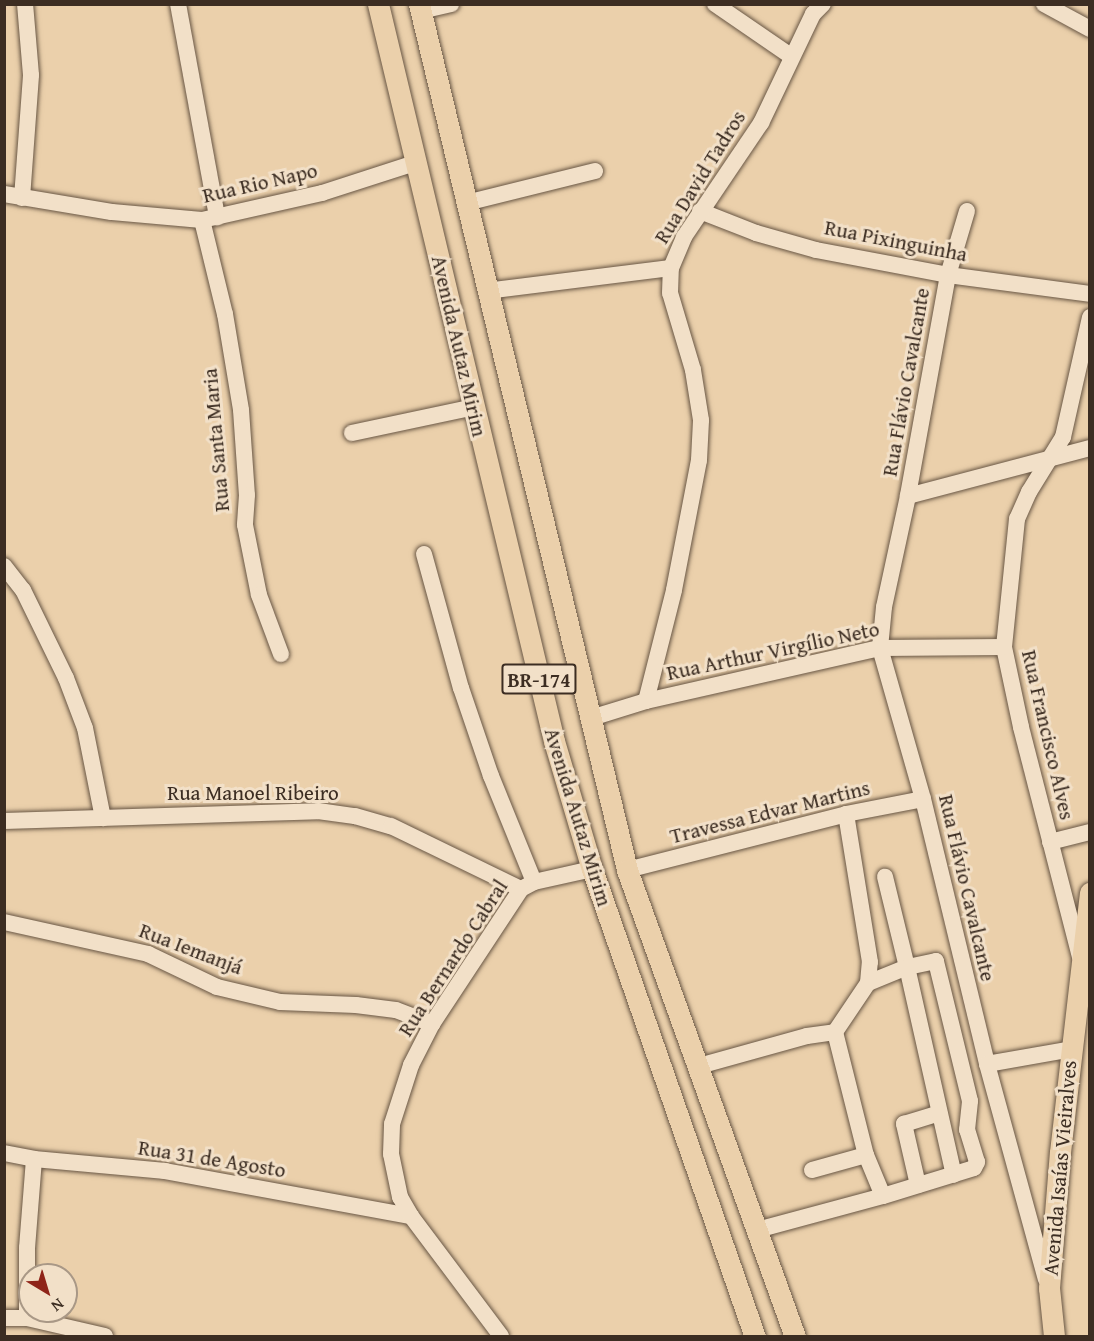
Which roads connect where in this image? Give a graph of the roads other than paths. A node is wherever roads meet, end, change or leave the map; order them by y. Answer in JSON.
{"nodes":[{"id":1,"x":25,"y":4,"type":"edge"},
{"id":2,"x":178,"y":4,"type":"edge"},
{"id":3,"x":378,"y":4,"type":"edge"},
{"id":4,"x":452,"y":4,"type":"edge"},
{"id":5,"x":715,"y":4,"type":"edge"},
{"id":6,"x":823,"y":4,"type":"edge"},
{"id":7,"x":1044,"y":4,"type":"edge"},
{"id":8,"x":420,"y":8,"type":"edge"},
{"id":9,"x":1089,"y":29,"type":"edge"},
{"id":10,"x":792,"y":57,"type":"junction"},
{"id":11,"x":415,"y":163,"type":"junction"},
{"id":12,"x":595,"y":171,"type":"dead end"},
{"id":13,"x":4,"y":194,"type":"edge"},
{"id":14,"x":22,"y":198,"type":"junction"},
{"id":15,"x":465,"y":203,"type":"junction"},
{"id":16,"x":967,"y":211,"type":"dead end"},
{"id":17,"x":700,"y":212,"type":"junction"},
{"id":18,"x":210,"y":219,"type":"junction"},
{"id":19,"x":671,"y":267,"type":"junction"},
{"id":20,"x":948,"y":275,"type":"junction"},
{"id":21,"x":486,"y":291,"type":"junction"},
{"id":22,"x":1089,"y":294,"type":"edge"},
{"id":23,"x":1089,"y":317,"type":"edge"},
{"id":24,"x":474,"y":407,"type":"junction"},
{"id":25,"x":352,"y":433,"type":"dead end"},
{"id":26,"x":1089,"y":448,"type":"edge"},
{"id":27,"x":1054,"y":456,"type":"junction"},
{"id":28,"x":908,"y":496,"type":"junction"},
{"id":29,"x":424,"y":554,"type":"dead end"},
{"id":30,"x":4,"y":566,"type":"edge"},
{"id":31,"x":1004,"y":647,"type":"junction"},
{"id":32,"x":880,"y":648,"type":"junction"},
{"id":33,"x":281,"y":654,"type":"dead end"},
{"id":34,"x":646,"y":701,"type":"junction"},
{"id":35,"x":591,"y":718,"type":"junction"},
{"id":36,"x":923,"y":799,"type":"junction"},
{"id":37,"x":846,"y":814,"type":"junction"},
{"id":38,"x":103,"y":818,"type":"junction"},
{"id":39,"x":4,"y":821,"type":"edge"},
{"id":40,"x":1089,"y":832,"type":"edge"},
{"id":41,"x":1050,"y":842,"type":"junction"},
{"id":42,"x":592,"y":869,"type":"junction"},
{"id":43,"x":627,"y":870,"type":"junction"},
{"id":44,"x":885,"y":878,"type":"dead end"},
{"id":45,"x":528,"y":886,"type":"junction"},
{"id":46,"x":1089,"y":893,"type":"edge"},
{"id":47,"x":4,"y":922,"type":"edge"},
{"id":48,"x":1081,"y":960,"type":"junction"},
{"id":49,"x":907,"y":967,"type":"junction"},
{"id":50,"x":868,"y":983,"type":"junction"},
{"id":51,"x":432,"y":1024,"type":"junction"},
{"id":52,"x":835,"y":1032,"type":"junction"},
{"id":53,"x":1072,"y":1049,"type":"junction"},
{"id":54,"x":987,"y":1064,"type":"junction"},
{"id":55,"x":699,"y":1066,"type":"junction"},
{"id":56,"x":939,"y":1113,"type":"junction"},
{"id":57,"x":4,"y":1153,"type":"edge"},
{"id":58,"x":866,"y":1155,"type":"junction"},
{"id":59,"x":34,"y":1159,"type":"junction"},
{"id":60,"x":812,"y":1170,"type":"dead end"},
{"id":61,"x":954,"y":1174,"type":"junction"},
{"id":62,"x":918,"y":1185,"type":"junction"},
{"id":63,"x":883,"y":1196,"type":"junction"},
{"id":64,"x":411,"y":1216,"type":"junction"},
{"id":65,"x":757,"y":1230,"type":"junction"},
{"id":66,"x":27,"y":1263,"type":"edge"},
{"id":67,"x":1049,"y":1288,"type":"junction"},
{"id":68,"x":49,"y":1323,"type":"edge"},
{"id":69,"x":105,"y":1336,"type":"edge"},
{"id":70,"x":501,"y":1336,"type":"edge"},
{"id":71,"x":755,"y":1336,"type":"edge"},
{"id":72,"x":795,"y":1336,"type":"edge"},
{"id":73,"x":1054,"y":1336,"type":"edge"}],
"edges":[{"from":1,"to":14,"type":"street"},
{"from":2,"to":18,"type":"street","name":"Rua Santa Maria"},
{"from":3,"to":11,"type":"main road","name":"Avenida Autaz Mirim","number":"BR-174"},
{"from":4,"to":8,"type":"street"},
{"from":5,"to":10,"type":"street"},
{"from":6,"to":10,"type":"street","name":"Rua David Tadros"},
{"from":7,"to":9,"type":"street"},
{"from":8,"to":15,"type":"main road","name":"Avenida Autaz Mirim","number":"BR-174"},
{"from":10,"to":17,"type":"street","name":"Rua David Tadros"},
{"from":11,"to":18,"type":"street","name":"Rua Rio Napo"},
{"from":11,"to":24,"type":"main road","name":"Avenida Autaz Mirim","number":"BR-174"},
{"from":12,"to":15,"type":"street"},
{"from":13,"to":14,"type":"street","name":"Rua Rio Napo"},
{"from":14,"to":18,"type":"street","name":"Rua Rio Napo"},
{"from":15,"to":21,"type":"main road","name":"Avenida Autaz Mirim","number":"BR-174"},
{"from":16,"to":20,"type":"street","name":"Rua Flávio Cavalcante"},
{"from":17,"to":19,"type":"street","name":"Rua David Tadros"},
{"from":17,"to":20,"type":"street","name":"Rua Pixinguinha"},
{"from":18,"to":33,"type":"street","name":"Rua Santa Maria"},
{"from":19,"to":21,"type":"street"},
{"from":19,"to":34,"type":"street","name":"Rua David Tadros"},
{"from":20,"to":22,"type":"street","name":"Rua Pixinguinha"},
{"from":20,"to":28,"type":"street","name":"Rua Flávio Cavalcante"},
{"from":21,"to":35,"type":"main road","name":"Avenida Autaz Mirim","number":"BR-174"},
{"from":23,"to":27,"type":"street","name":"Rua Francisco Alves"},
{"from":24,"to":25,"type":"street"},
{"from":24,"to":42,"type":"main road","name":"Avenida Autaz Mirim","number":"BR-174"},
{"from":26,"to":27,"type":"street","name":"Rua Flávio Cavalcante"},
{"from":27,"to":28,"type":"street","name":"Rua Flávio Cavalcante"},
{"from":27,"to":31,"type":"street","name":"Rua Francisco Alves"},
{"from":28,"to":32,"type":"street","name":"Rua Flávio Cavalcante"},
{"from":29,"to":45,"type":"street"},
{"from":30,"to":38,"type":"street"},
{"from":31,"to":32,"type":"street","name":"Rua Arthur Virgílio Neto"},
{"from":31,"to":41,"type":"street","name":"Rua Francisco Alves"},
{"from":32,"to":34,"type":"street","name":"Rua Arthur Virgílio Neto"},
{"from":32,"to":36,"type":"street","name":"Rua Flávio Cavalcante"},
{"from":34,"to":35,"type":"street","name":"Rua Arthur Virgílio Neto"},
{"from":35,"to":43,"type":"main road","name":"Avenida Autaz Mirim","number":"BR-174"},
{"from":36,"to":37,"type":"street","name":"Travessa Edvar Martins"},
{"from":36,"to":54,"type":"street","name":"Rua Flávio Cavalcante"},
{"from":37,"to":43,"type":"street","name":"Travessa Edvar Martins"},
{"from":37,"to":50,"type":"street"},
{"from":38,"to":39,"type":"street","name":"Rua Manoel Ribeiro"},
{"from":38,"to":45,"type":"street","name":"Rua Manoel Ribeiro"},
{"from":40,"to":41,"type":"street"},
{"from":41,"to":48,"type":"street","name":"Rua Francisco Alves"},
{"from":42,"to":45,"type":"street","name":"Rua Bernardo Cabral"},
{"from":42,"to":71,"type":"main road","name":"Avenida Autaz Mirim","number":"BR-174"},
{"from":43,"to":55,"type":"main road","name":"Avenida Autaz Mirim","number":"BR-174"},
{"from":44,"to":49,"type":"street"},
{"from":45,"to":51,"type":"street","name":"Rua Bernardo Cabral"},
{"from":46,"to":48,"type":"main road","name":"Avenida Isaías Vieiralves"},
{"from":47,"to":51,"type":"street","name":"Rua Iemanjá"},
{"from":48,"to":53,"type":"main road","name":"Avenida Isaías Vieiralves"},
{"from":49,"to":50,"type":"street"},
{"from":49,"to":56,"type":"street"},
{"from":49,"to":61,"type":"street"},
{"from":50,"to":52,"type":"street"},
{"from":51,"to":64,"type":"street","name":"Rua Bernardo Cabral"},
{"from":52,"to":55,"type":"street"},
{"from":52,"to":58,"type":"street"},
{"from":53,"to":54,"type":"street"},
{"from":53,"to":67,"type":"main road","name":"Avenida Isaías Vieiralves"},
{"from":54,"to":67,"type":"street","name":"Rua Flávio Cavalcante"},
{"from":55,"to":65,"type":"main road","name":"Avenida Autaz Mirim","number":"BR-174"},
{"from":56,"to":61,"type":"street"},
{"from":56,"to":62,"type":"street"},
{"from":57,"to":59,"type":"street","name":"Rua 31 de Agosto"},
{"from":58,"to":60,"type":"street"},
{"from":58,"to":63,"type":"street"},
{"from":59,"to":64,"type":"street","name":"Rua 31 de Agosto"},
{"from":59,"to":66,"type":"street"},
{"from":61,"to":62,"type":"street"},
{"from":62,"to":63,"type":"street"},
{"from":63,"to":65,"type":"street"},
{"from":64,"to":70,"type":"street","name":"Rua Bernardo Cabral"},
{"from":65,"to":72,"type":"main road","name":"Avenida Autaz Mirim","number":"BR-174"},
{"from":67,"to":73,"type":"main road","name":"Avenida Isaías Vieiralves"},
{"from":68,"to":69,"type":"street"}]}
